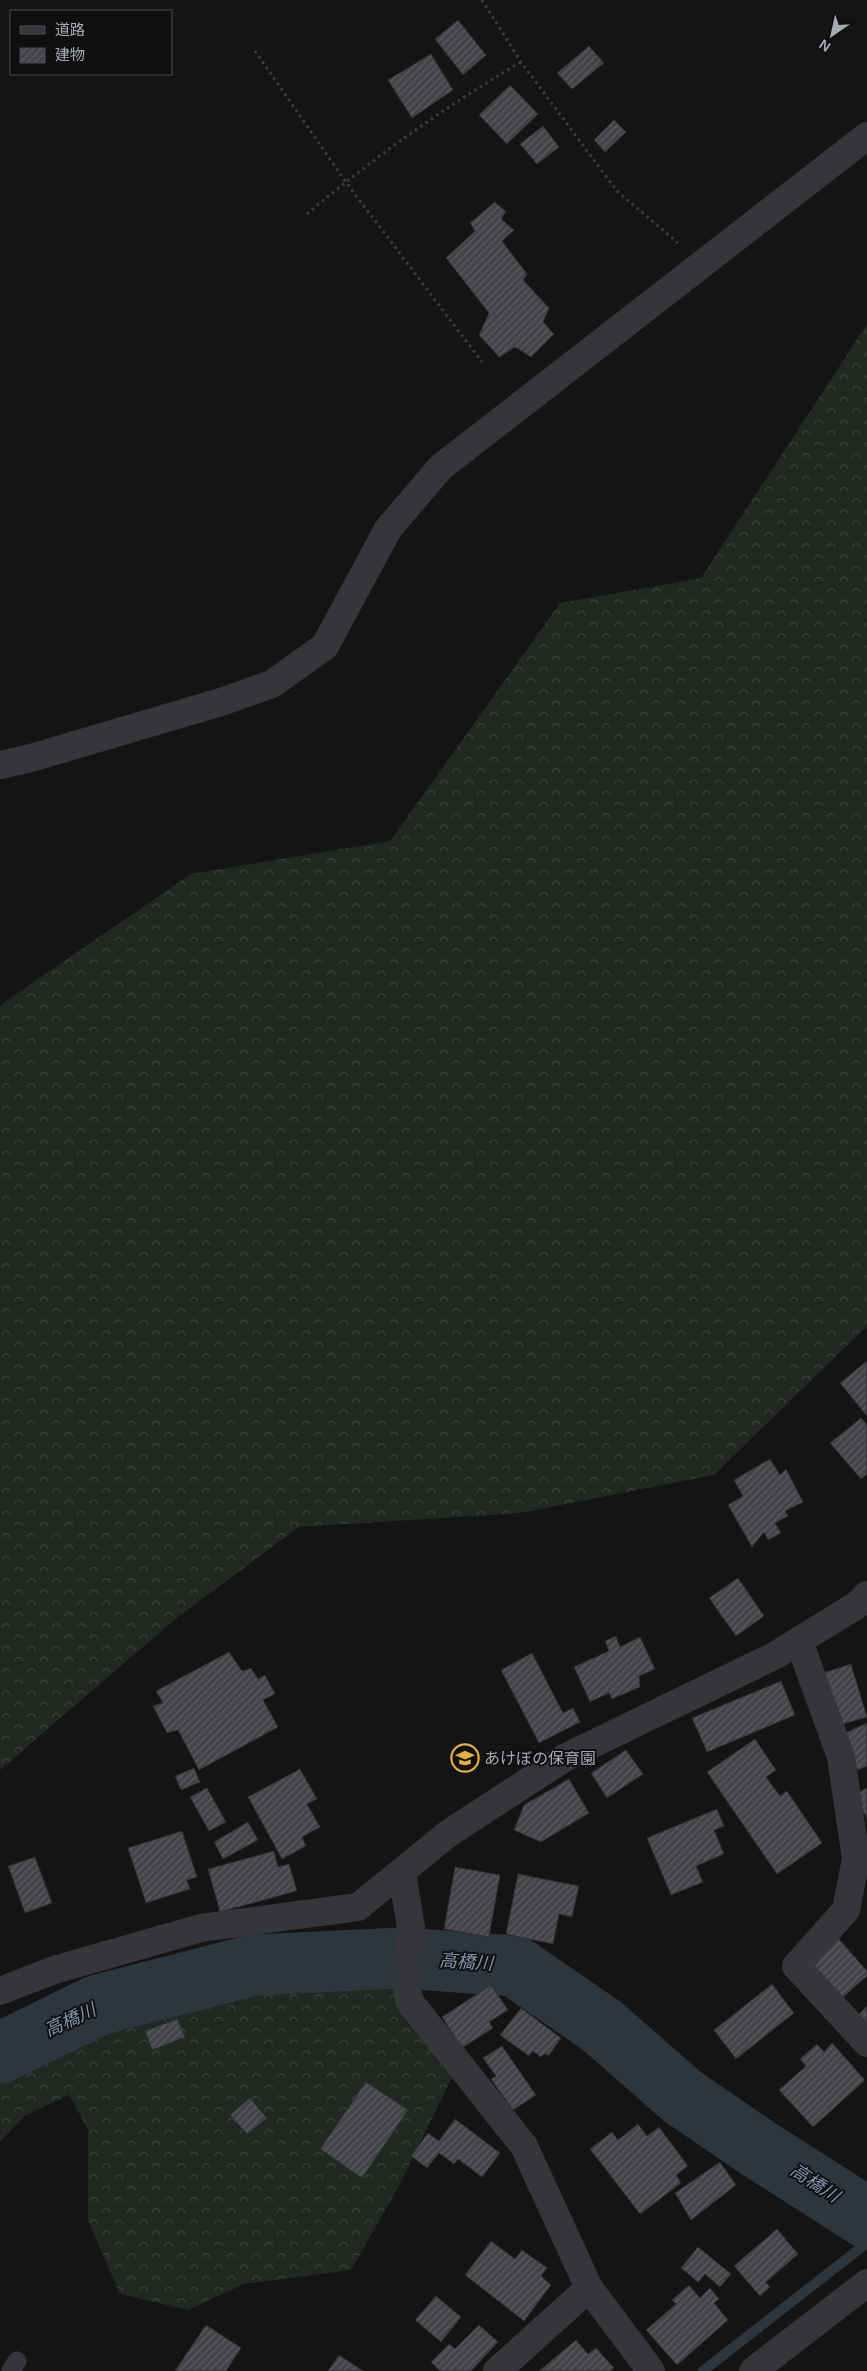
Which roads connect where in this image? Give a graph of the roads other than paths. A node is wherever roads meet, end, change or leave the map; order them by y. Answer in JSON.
{"nodes":[{"id":1,"x":867,"y":136,"type":"edge"},
{"id":2,"x":0,"y":765,"type":"edge"},
{"id":3,"x":867,"y":1595,"type":"edge"},
{"id":4,"x":799,"y":1641,"type":"junction"},
{"id":5,"x":402,"y":1872,"type":"junction"},
{"id":6,"x":0,"y":1991,"type":"edge"},
{"id":7,"x":867,"y":2043,"type":"edge"},
{"id":8,"x":867,"y":2282,"type":"edge"},
{"id":9,"x":589,"y":2288,"type":"junction"},
{"id":10,"x":496,"y":2371,"type":"edge"},
{"id":11,"x":651,"y":2371,"type":"edge"},
{"id":12,"x":753,"y":2371,"type":"edge"}],
"edges":[{"from":1,"to":2,"type":"street"},
{"from":3,"to":4,"type":"street"},
{"from":4,"to":5,"type":"street"},
{"from":4,"to":7,"type":"street"},
{"from":5,"to":6,"type":"street"},
{"from":5,"to":9,"type":"street"},
{"from":8,"to":12,"type":"street"},
{"from":9,"to":10,"type":"street"},
{"from":9,"to":11,"type":"street"}]}
